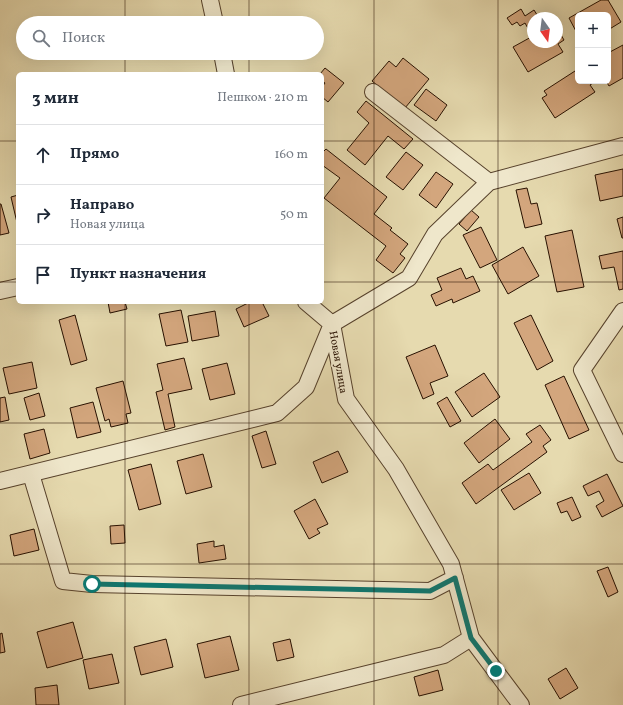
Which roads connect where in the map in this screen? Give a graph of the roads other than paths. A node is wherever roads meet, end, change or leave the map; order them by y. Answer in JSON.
{"nodes":[{"id":1,"x":210,"y":0,"type":"edge"},
{"id":2,"x":213,"y":16,"type":"edge"},
{"id":3,"x":223,"y":60,"type":"edge"},
{"id":4,"x":226,"y":72,"type":"edge"},
{"id":5,"x":373,"y":92,"type":"dead end"},
{"id":6,"x":623,"y":146,"type":"edge"},
{"id":7,"x":489,"y":182,"type":"junction"},
{"id":8,"x":16,"y":287,"type":"edge"},
{"id":9,"x":0,"y":291,"type":"edge"},
{"id":10,"x":308,"y":304,"type":"edge"},
{"id":11,"x":623,"y":311,"type":"edge"},
{"id":12,"x":332,"y":324,"type":"junction"},
{"id":13,"x":623,"y":454,"type":"edge"},
{"id":14,"x":31,"y":474,"type":"junction"},
{"id":15,"x":0,"y":481,"type":"edge"},
{"id":16,"x":455,"y":578,"type":"junction"},
{"id":17,"x":471,"y":638,"type":"junction"},
{"id":18,"x":241,"y":705,"type":"edge"},
{"id":19,"x":521,"y":705,"type":"edge"}],
"edges":[{"from":1,"to":2,"type":"street"},
{"from":3,"to":4,"type":"street"},
{"from":5,"to":7,"type":"street"},
{"from":6,"to":7,"type":"street","name":"Новая улица"},
{"from":7,"to":12,"type":"street","name":"Новая улица"},
{"from":8,"to":9,"type":"street"},
{"from":10,"to":12,"type":"street"},
{"from":11,"to":13,"type":"street"},
{"from":12,"to":14,"type":"street"},
{"from":12,"to":16,"type":"street","name":"Новая улица"},
{"from":14,"to":15,"type":"street"},
{"from":14,"to":16,"type":"street"},
{"from":16,"to":17,"type":"street","name":"Новая улица"},
{"from":17,"to":18,"type":"street"},
{"from":17,"to":19,"type":"street","name":"Новая улица"}]}
